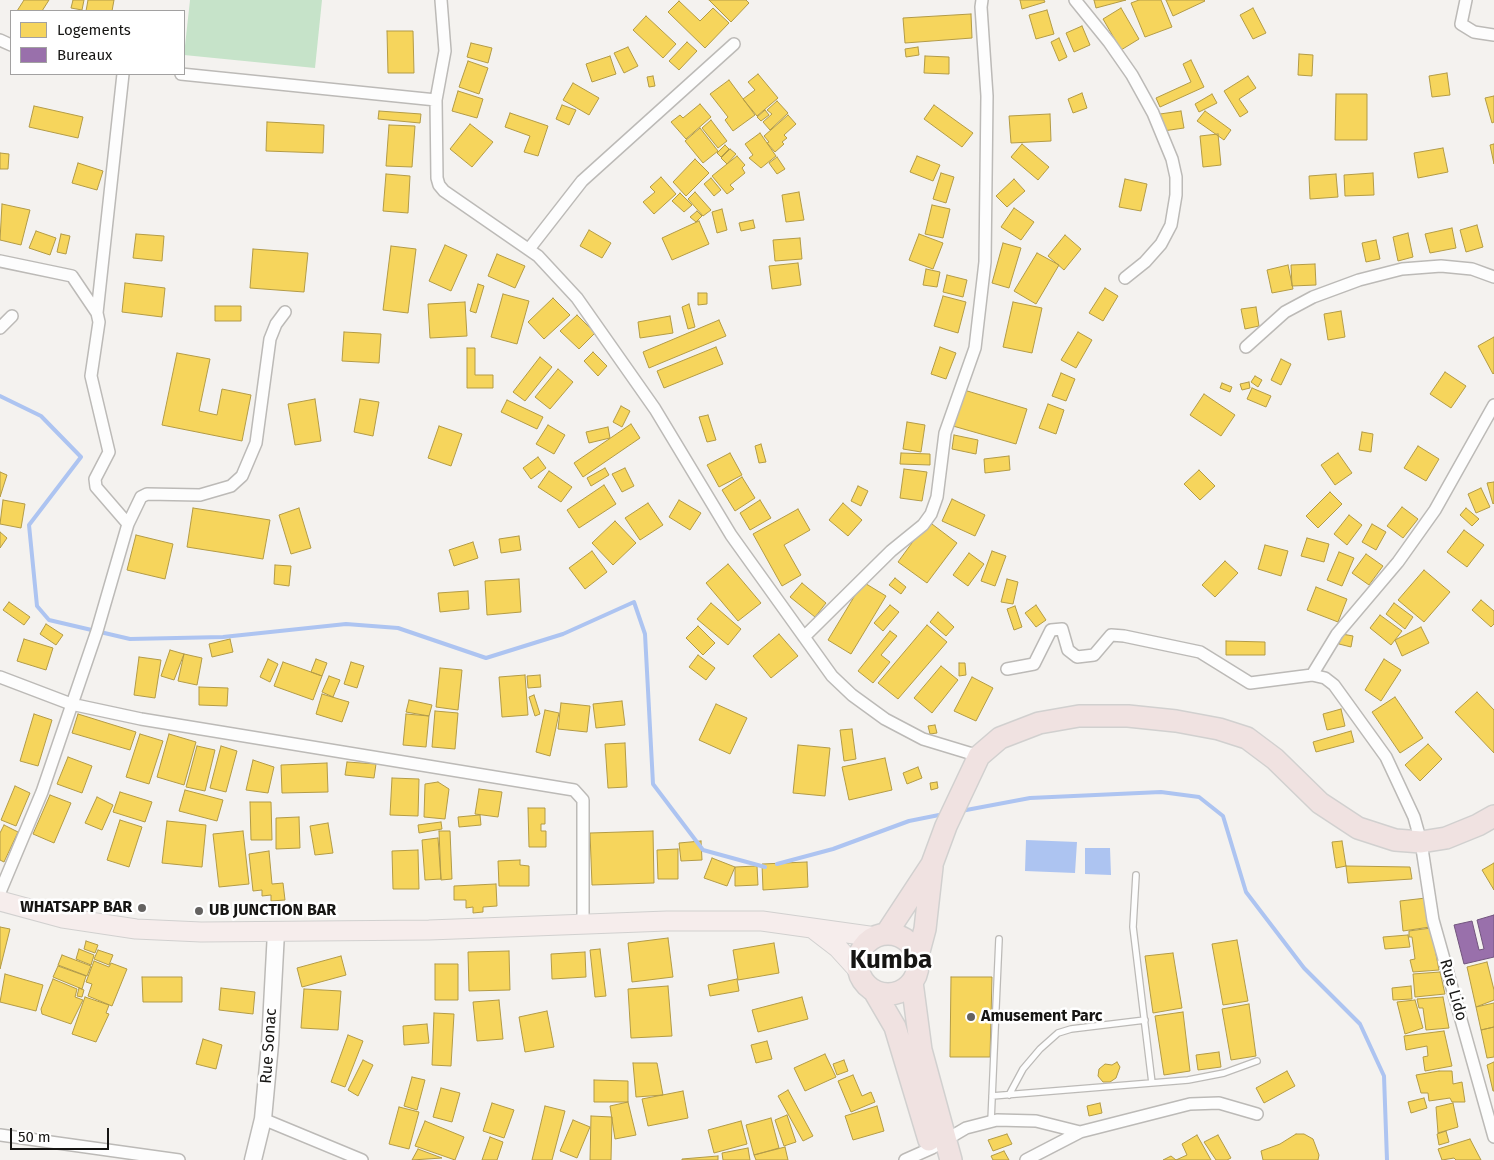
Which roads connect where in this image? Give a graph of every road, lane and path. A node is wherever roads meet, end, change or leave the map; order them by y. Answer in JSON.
{"nodes":[{"id":1,"x":441,"y":0,"type":"edge"},
{"id":2,"x":982,"y":0,"type":"edge"},
{"id":3,"x":1075,"y":0,"type":"edge"},
{"id":4,"x":1466,"y":0,"type":"edge"},
{"id":5,"x":1494,"y":35,"type":"edge"},
{"id":6,"x":734,"y":44,"type":"dead end"},
{"id":7,"x":185,"y":74,"type":"edge"},
{"id":8,"x":123,"y":75,"type":"edge"},
{"id":9,"x":436,"y":100,"type":"junction"},
{"id":10,"x":529,"y":249,"type":"junction"},
{"id":11,"x":0,"y":261,"type":"edge"},
{"id":12,"x":1494,"y":277,"type":"edge"},
{"id":13,"x":1125,"y":278,"type":"dead end"},
{"id":14,"x":285,"y":312,"type":"dead end"},
{"id":15,"x":97,"y":314,"type":"junction"},
{"id":16,"x":12,"y":316,"type":"dead end"},
{"id":17,"x":0,"y":328,"type":"edge"},
{"id":18,"x":1246,"y":347,"type":"dead end"},
{"id":19,"x":1494,"y":405,"type":"edge"},
{"id":20,"x":128,"y":524,"type":"junction"},
{"id":21,"x":804,"y":637,"type":"junction"},
{"id":22,"x":1007,"y":669,"type":"dead end"},
{"id":23,"x":1312,"y":675,"type":"junction"},
{"id":24,"x":0,"y":677,"type":"edge"},
{"id":25,"x":71,"y":704,"type":"junction"},
{"id":26,"x":979,"y":756,"type":"junction"},
{"id":27,"x":1494,"y":816,"type":"edge"},
{"id":28,"x":1422,"y":842,"type":"junction"},
{"id":29,"x":932,"y":864,"type":"junction"},
{"id":30,"x":1136,"y":875,"type":"dead end"},
{"id":31,"x":0,"y":892,"type":"edge"},
{"id":32,"x":0,"y":901,"type":"edge"},
{"id":33,"x":582,"y":924,"type":"junction"},
{"id":34,"x":810,"y":927,"type":"junction"},
{"id":35,"x":276,"y":932,"type":"junction"},
{"id":36,"x":881,"y":935,"type":"junction"},
{"id":37,"x":999,"y":940,"type":"dead end"},
{"id":38,"x":917,"y":959,"type":"junction"},
{"id":39,"x":858,"y":970,"type":"junction"},
{"id":40,"x":912,"y":982,"type":"junction"},
{"id":41,"x":874,"y":991,"type":"junction"},
{"id":42,"x":1145,"y":1020,"type":"junction"},
{"id":43,"x":1257,"y":1061,"type":"dead end"},
{"id":44,"x":1152,"y":1083,"type":"junction"},
{"id":45,"x":1009,"y":1095,"type":"junction"},
{"id":46,"x":992,"y":1096,"type":"junction"},
{"id":47,"x":1257,"y":1114,"type":"dead end"},
{"id":48,"x":262,"y":1119,"type":"junction"},
{"id":49,"x":991,"y":1121,"type":"junction"},
{"id":50,"x":1080,"y":1132,"type":"junction"},
{"id":51,"x":0,"y":1134,"type":"edge"},
{"id":52,"x":1494,"y":1137,"type":"edge"},
{"id":53,"x":941,"y":1152,"type":"edge"},
{"id":54,"x":179,"y":1160,"type":"edge"},
{"id":55,"x":253,"y":1160,"type":"edge"},
{"id":56,"x":362,"y":1160,"type":"edge"},
{"id":57,"x":905,"y":1160,"type":"edge"},
{"id":58,"x":1026,"y":1160,"type":"edge"}],
"edges":[{"from":1,"to":9,"type":"street"},
{"from":2,"to":21,"type":"street"},
{"from":3,"to":13,"type":"street"},
{"from":4,"to":5,"type":"street"},
{"from":6,"to":10,"type":"street"},
{"from":7,"to":9,"type":"street"},
{"from":8,"to":15,"type":"street"},
{"from":9,"to":10,"type":"street"},
{"from":10,"to":21,"type":"street"},
{"from":11,"to":15,"type":"street"},
{"from":12,"to":18,"type":"street"},
{"from":14,"to":20,"type":"street"},
{"from":15,"to":20,"type":"street"},
{"from":16,"to":17,"type":"street"},
{"from":19,"to":23,"type":"street"},
{"from":20,"to":25,"type":"street"},
{"from":21,"to":26,"type":"street"},
{"from":22,"to":23,"type":"street"},
{"from":23,"to":28,"type":"street","name":"Rue Lido"},
{"from":24,"to":25,"type":"street"},
{"from":25,"to":31,"type":"street"},
{"from":25,"to":33,"type":"street"},
{"from":26,"to":28,"type":"highway"},
{"from":26,"to":29,"type":"highway"},
{"from":27,"to":28,"type":"highway"},
{"from":28,"to":52,"type":"street","name":"Rue Lido"},
{"from":29,"to":36,"type":"highway"},
{"from":29,"to":38,"type":"highway"},
{"from":30,"to":42,"type":"lane"},
{"from":32,"to":35,"type":"main road"},
{"from":33,"to":34,"type":"main road"},
{"from":33,"to":35,"type":"main road"},
{"from":34,"to":36,"type":"main road"},
{"from":34,"to":39,"type":"main road"},
{"from":35,"to":48,"type":"street","name":"Rue Sonac"},
{"from":36,"to":38,"type":"highway"},
{"from":36,"to":39,"type":"highway"},
{"from":37,"to":46,"type":"lane"},
{"from":38,"to":40,"type":"highway"},
{"from":39,"to":41,"type":"highway"},
{"from":40,"to":41,"type":"highway"},
{"from":40,"to":53,"type":"highway"},
{"from":41,"to":53,"type":"highway"},
{"from":42,"to":44,"type":"lane"},
{"from":42,"to":45,"type":"lane"},
{"from":43,"to":44,"type":"lane"},
{"from":44,"to":45,"type":"lane"},
{"from":45,"to":46,"type":"lane"},
{"from":46,"to":49,"type":"lane"},
{"from":47,"to":50,"type":"street"},
{"from":48,"to":55,"type":"street","name":"Rue Sonac"},
{"from":48,"to":56,"type":"street"},
{"from":49,"to":50,"type":"street"},
{"from":49,"to":53,"type":"street"},
{"from":50,"to":58,"type":"street"},
{"from":51,"to":54,"type":"street"},
{"from":53,"to":57,"type":"street"}]}
